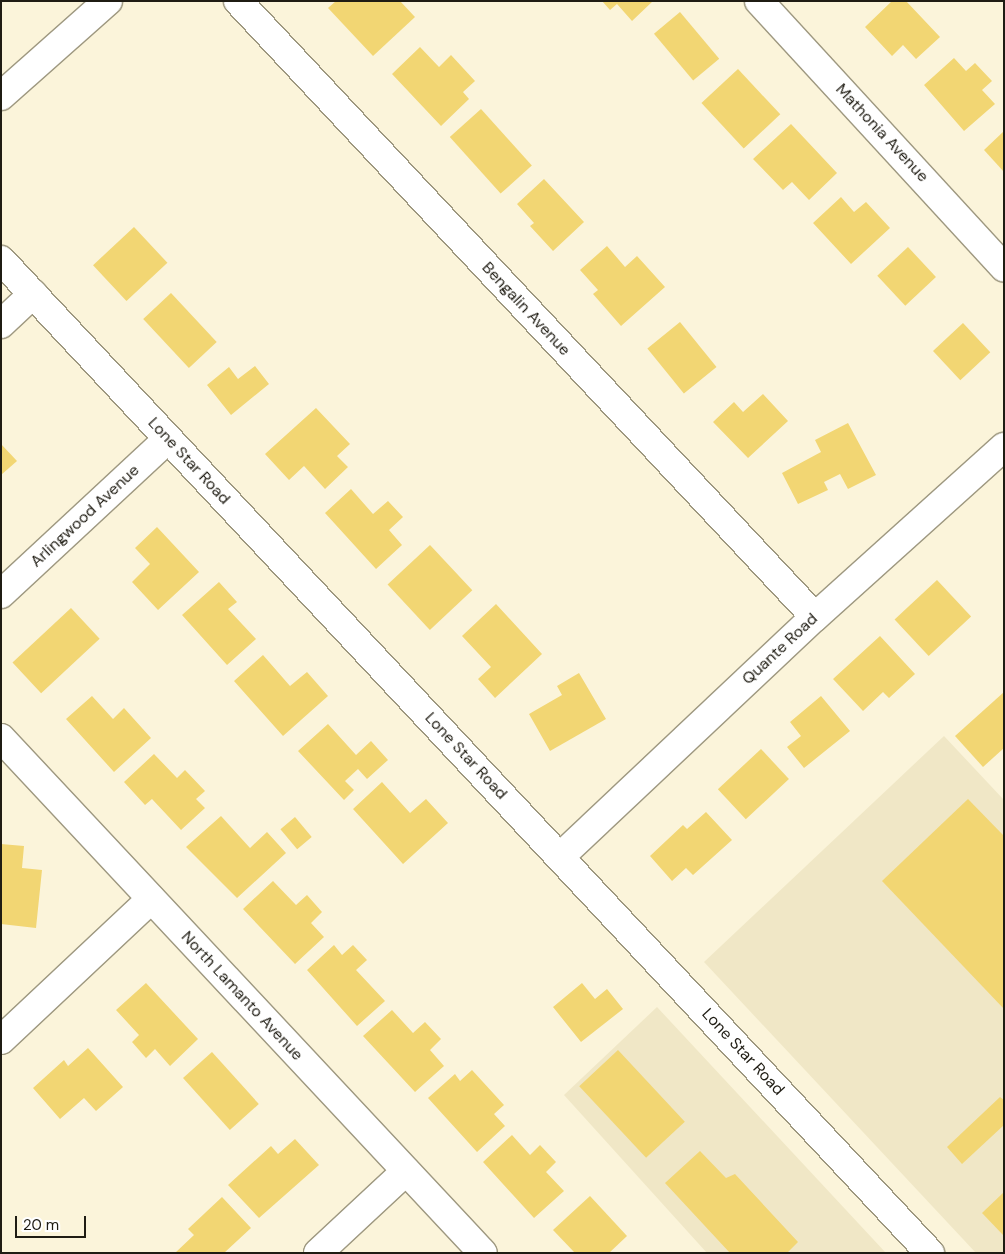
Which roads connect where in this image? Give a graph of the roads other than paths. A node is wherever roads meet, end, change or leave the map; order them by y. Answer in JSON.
{"nodes":[{"id":1,"x":108,"y":1,"type":"edge"},
{"id":2,"x":238,"y":1,"type":"edge"},
{"id":3,"x":759,"y":1,"type":"edge"},
{"id":4,"x":1,"y":96,"type":"edge"},
{"id":5,"x":1,"y":260,"type":"edge"},
{"id":6,"x":1004,"y":267,"type":"edge"},
{"id":7,"x":33,"y":294,"type":"junction"},
{"id":8,"x":1,"y":324,"type":"edge"},
{"id":9,"x":168,"y":439,"type":"junction"},
{"id":10,"x":1004,"y":446,"type":"edge"},
{"id":11,"x":1,"y":594,"type":"edge"},
{"id":12,"x":814,"y":617,"type":"junction"},
{"id":13,"x":1,"y":738,"type":"edge"},
{"id":14,"x":561,"y":856,"type":"junction"},
{"id":15,"x":152,"y":899,"type":"junction"},
{"id":16,"x":1,"y":1040,"type":"edge"},
{"id":17,"x":406,"y":1171,"type":"junction"},
{"id":18,"x":318,"y":1253,"type":"edge"},
{"id":19,"x":483,"y":1253,"type":"edge"},
{"id":20,"x":930,"y":1253,"type":"edge"}],
"edges":[{"from":1,"to":4,"type":"street"},
{"from":2,"to":12,"type":"street","name":"Bengalin Avenue"},
{"from":3,"to":6,"type":"street","name":"Mathonia Avenue"},
{"from":5,"to":7,"type":"street","name":"Lone Star Road"},
{"from":7,"to":8,"type":"street"},
{"from":7,"to":9,"type":"street","name":"Lone Star Road"},
{"from":9,"to":11,"type":"street","name":"Arlingwood Avenue"},
{"from":9,"to":14,"type":"street","name":"Lone Star Road"},
{"from":10,"to":12,"type":"street","name":"Quante Road"},
{"from":12,"to":14,"type":"street","name":"Quante Road"},
{"from":13,"to":15,"type":"street","name":"North Lamanto Avenue"},
{"from":14,"to":20,"type":"street","name":"Lone Star Road"},
{"from":15,"to":16,"type":"street"},
{"from":15,"to":17,"type":"street","name":"North Lamanto Avenue"},
{"from":17,"to":18,"type":"street"},
{"from":17,"to":19,"type":"street","name":"North Lamanto Avenue"}]}
